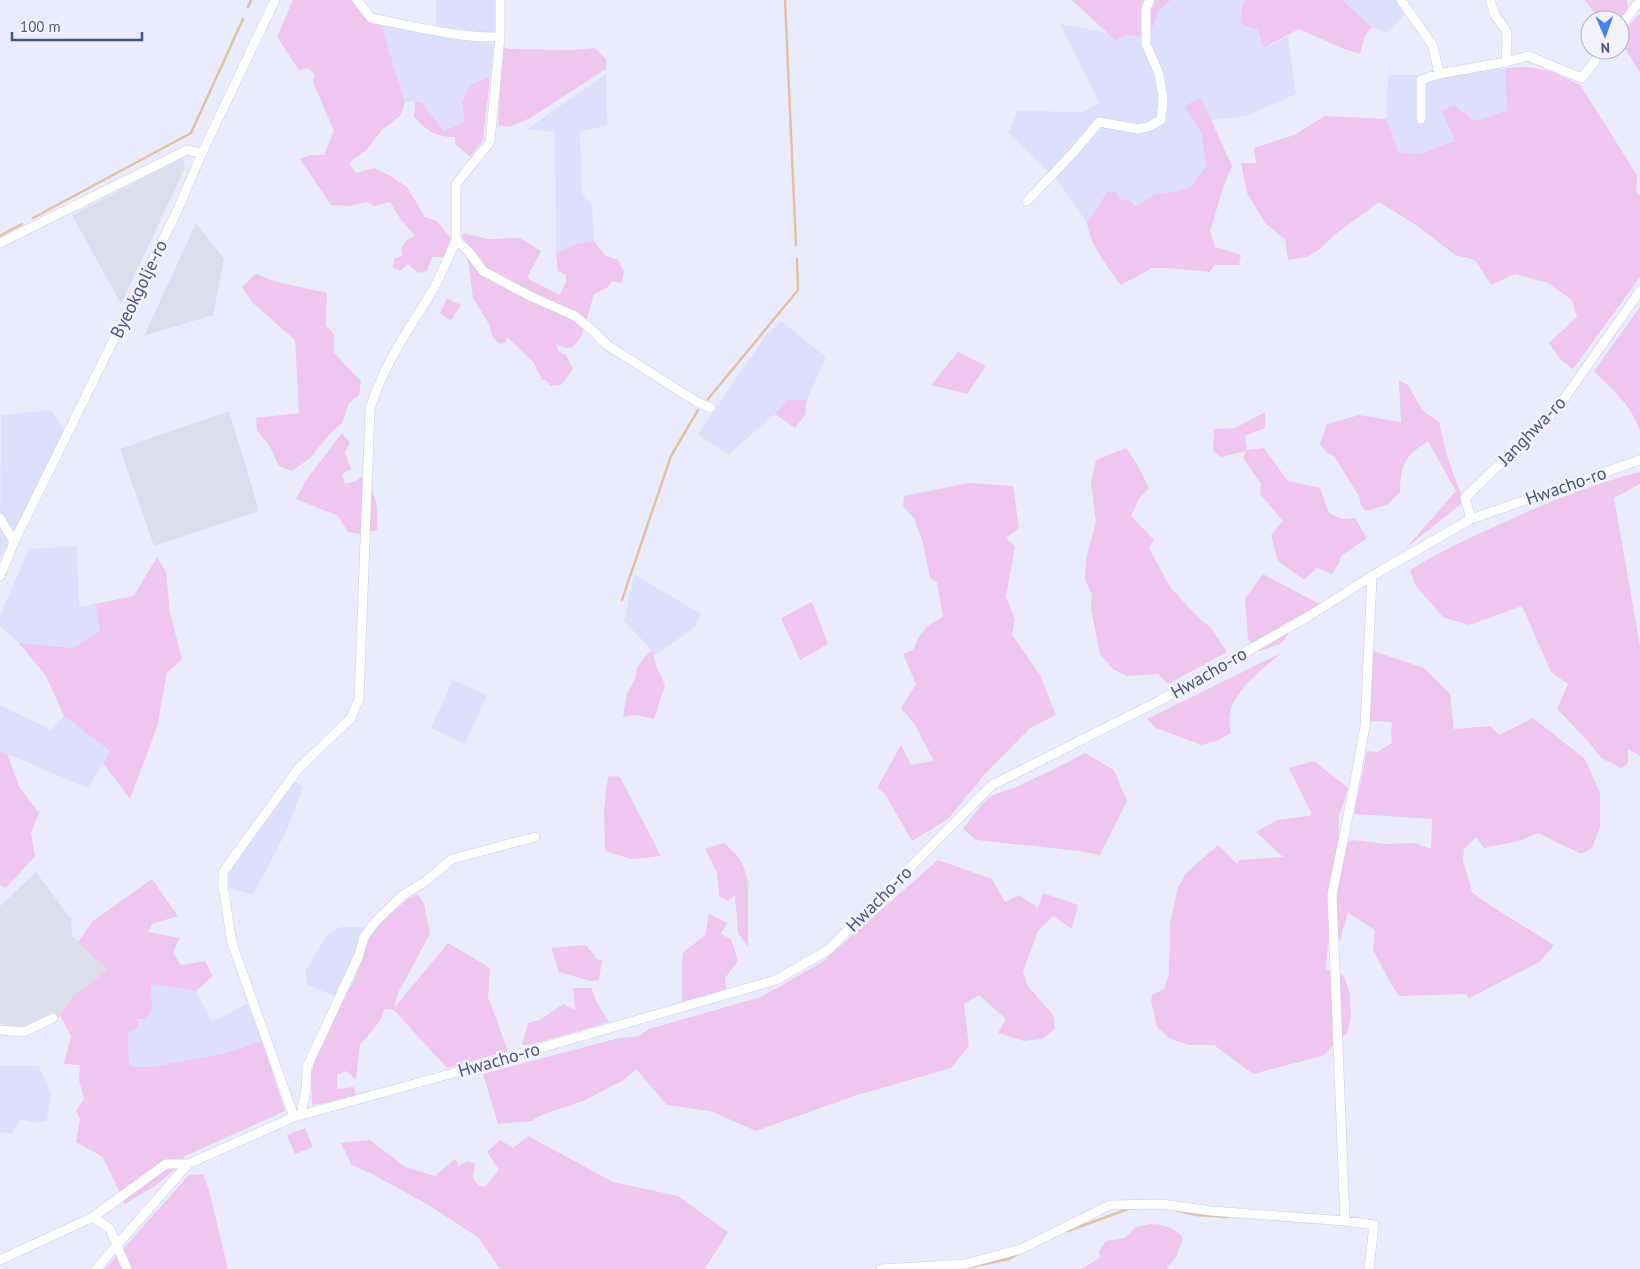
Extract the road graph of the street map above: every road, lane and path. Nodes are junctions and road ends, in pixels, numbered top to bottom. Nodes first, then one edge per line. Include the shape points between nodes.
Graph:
1 (275, 0) edge
2 (357, 0) edge
3 (500, 0) edge
4 (1150, 0) edge
5 (1401, 0) edge
6 (1490, 0) edge
7 (1639, 2) edge
8 (1630, 14) edge
9 (500, 37) junction
10 (1596, 60) edge
11 (1506, 62) junction
12 (1439, 74) junction
13 (1421, 119) dead end
14 (202, 154) junction
15 (1027, 201) dead end
16 (456, 240) junction
17 (0, 243) edge
18 (1640, 291) edge
19 (711, 408) dead end
20 (1640, 460) edge
21 (0, 518) edge
22 (1471, 519) junction
23 (14, 542) junction
24 (0, 576) edge
25 (1372, 576) junction
26 (535, 837) dead end
27 (53, 1018) dead end
28 (0, 1030) edge
29 (298, 1116) junction
30 (188, 1164) junction
31 (93, 1217) junction
32 (1345, 1221) junction
33 (117, 1245) junction
34 (0, 1260) edge
35 (96, 1269) edge
36 (127, 1269) edge
37 (881, 1269) edge
38 (1369, 1269) edge

1 - 14 street, Byeokgolje-ro
2 - 9 street via 371,18 433,30
3 - 9 street
4 - 15 street via 1146,8 1146,44 1159,74 1163,98 1161,120 1138,130 1099,122
5 - 12 street via 1433,46
6 - 11 street via 1495,15 1507,32
7 - 8 street
9 - 16 street via 490,142 456,184
10 - 11 street via 1582,78 1528,56
11 - 12 street
12 - 13 street via 1422,80
14 - 17 street via 187,150
14 - 23 street, Byeokgolje-ro via 174,218
16 - 19 street via 483,271 575,316 607,345
16 - 29 street via 434,286 393,355 370,409 359,699 351,718 298,769 223,872 222,886 232,943
18 - 22 street, Janghwa-ro via 1559,406 1465,498
20 - 22 street, Hwacho-ro
21 - 23 street
22 - 25 street, Hwacho-ro
23 - 24 street, Byeokgolje-ro
25 - 29 street, Hwacho-ro via 1309,616 1161,700 992,785 828,950 776,980
25 - 32 street via 1365,726 1332,894
26 - 29 street via 452,859 404,894 376,921 364,937 359,955 307,1067 306,1089
27 - 28 street via 24,1032
29 - 30 street, Hwacho-ro
30 - 31 street via 166,1164
30 - 33 street, Hwacho-ro
31 - 33 street via 110,1229
31 - 34 street
32 - 37 street via 1161,1204 1110,1205 1021,1249 966,1264
32 - 38 street via 1374,1225
33 - 35 street, Hwacho-ro
33 - 36 street

